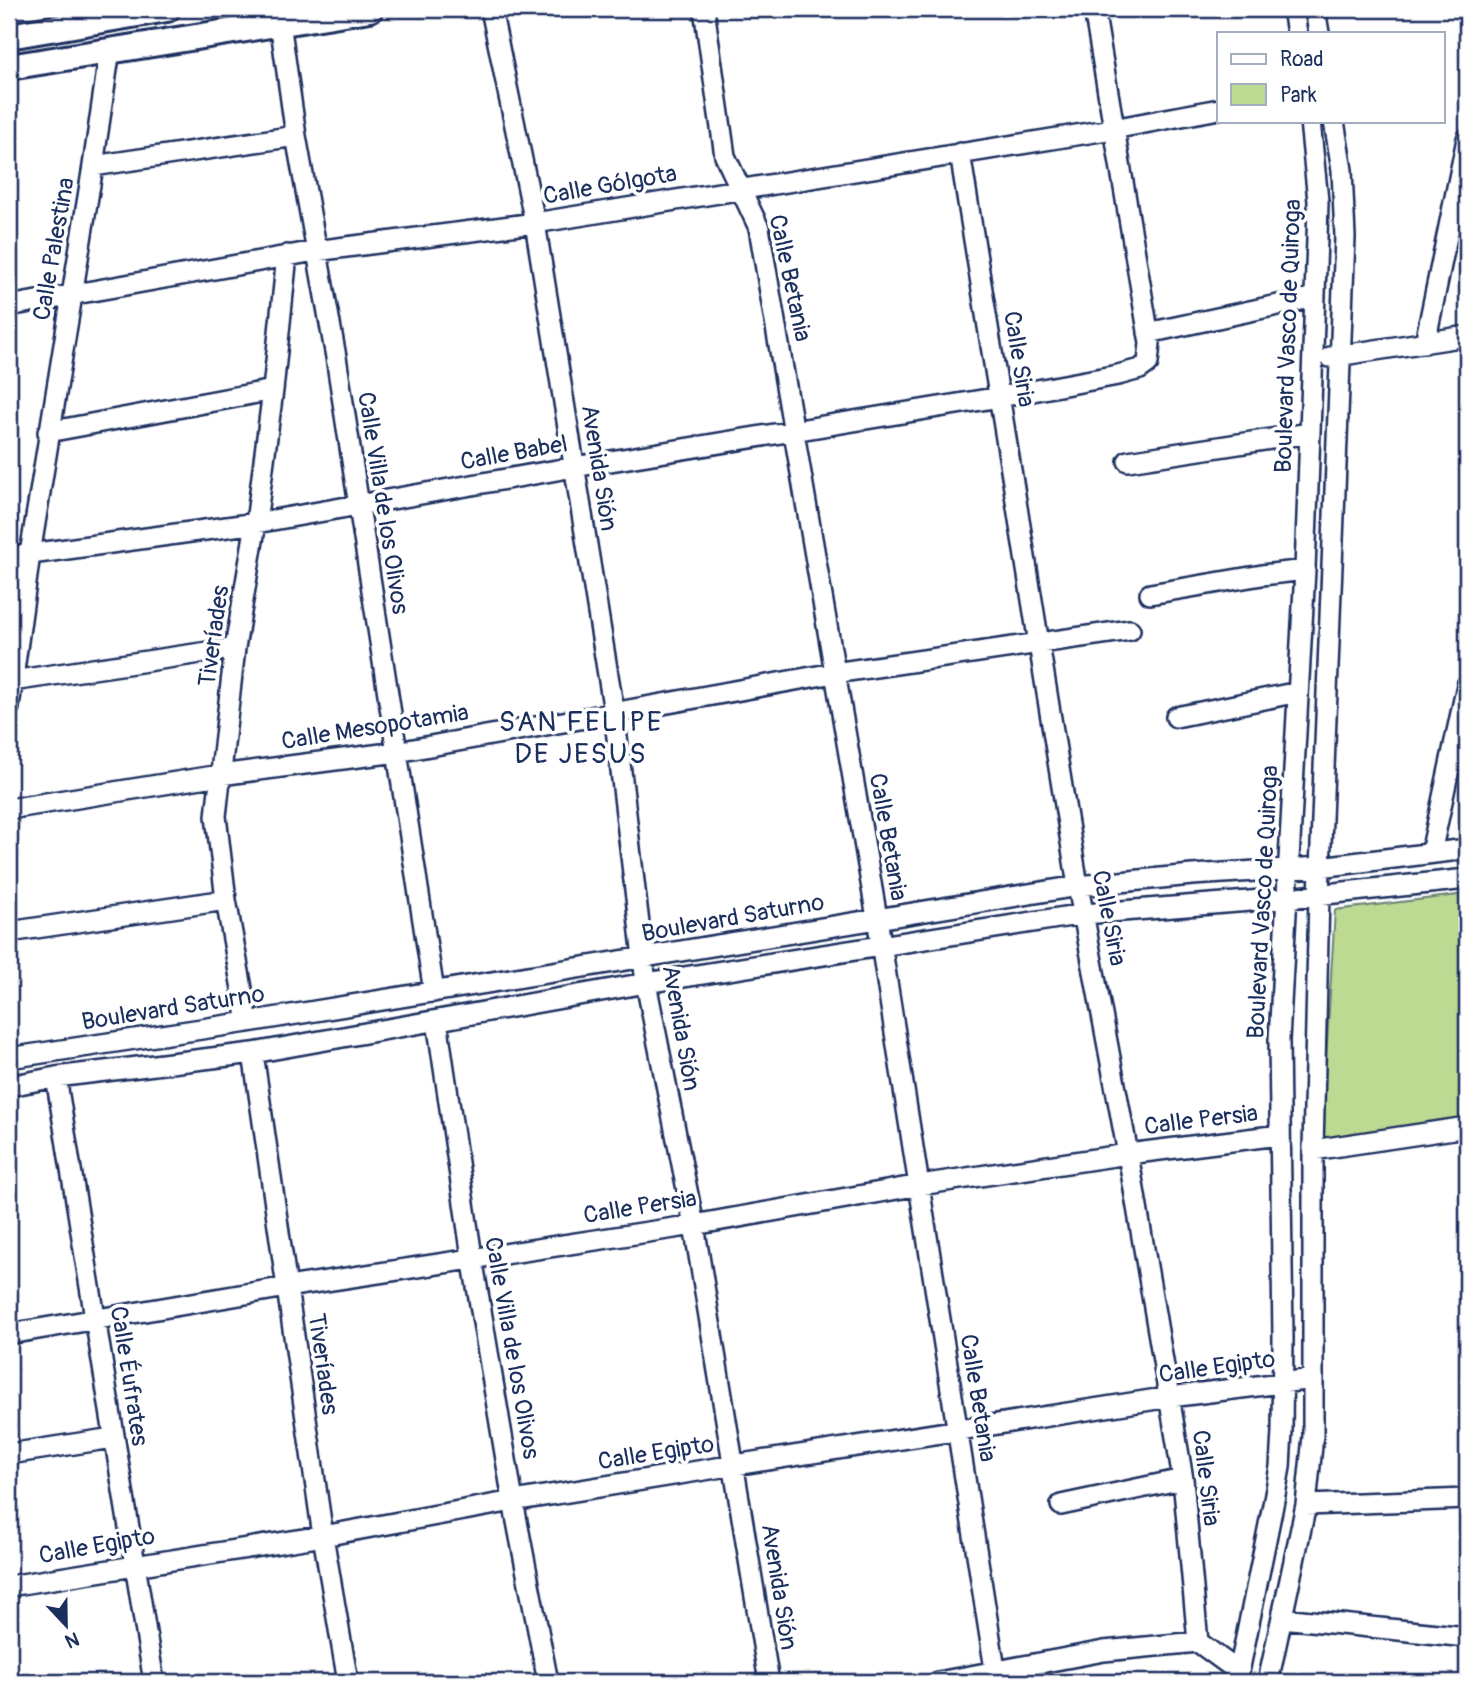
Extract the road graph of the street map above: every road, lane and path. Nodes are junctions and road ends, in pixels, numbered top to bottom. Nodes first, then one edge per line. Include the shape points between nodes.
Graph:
1 (167, 9) edge
2 (370, 9) edge
3 (491, 9) edge
4 (704, 9) edge
5 (1094, 9) edge
6 (1293, 9) edge
7 (1315, 9) edge
8 (123, 12) edge
9 (280, 22) junction
10 (1297, 32) edge
11 (1319, 32) edge
12 (9, 36) edge
13 (110, 49) junction
14 (9, 67) edge
15 (1217, 109) edge
16 (1310, 122) edge
17 (1334, 122) edge
18 (1113, 129) junction
19 (296, 136) junction
20 (1467, 139) edge
21 (960, 153) junction
22 (93, 166) junction
23 (742, 188) junction
24 (535, 223) junction
25 (316, 251) junction
26 (287, 255) junction
27 (71, 293) junction
28 (1315, 297) junction
29 (9, 306) edge
30 (1148, 333) junction
31 (1467, 336) edge
32 (1425, 343) junction
33 (1341, 355) junction
34 (1313, 359) junction
35 (273, 390) junction
36 (1000, 397) junction
37 (48, 432) junction
38 (794, 432) junction
39 (1310, 433) junction
40 (1128, 461) dead end
41 (574, 467) junction
42 (358, 504) junction
43 (256, 523) junction
44 (30, 554) junction
45 (9, 557) edge
46 (1305, 570) junction
47 (1150, 594) dead end
48 (1130, 630) dead end
49 (1039, 643) junction
50 (235, 648) junction
51 (834, 673) junction
52 (12, 681) junction
53 (1467, 685) edge
54 (1298, 692) junction
55 (9, 707) edge
56 (614, 712) junction
57 (1176, 717) dead end
58 (397, 752) junction
59 (220, 775) junction
60 (9, 809) edge
61 (1467, 849) edge
62 (1430, 853) junction
63 (1290, 867) junction
64 (1320, 867) junction
65 (1467, 879) edge
66 (1078, 886) junction
67 (1319, 895) junction
68 (1287, 898) junction
69 (226, 900) junction
70 (1084, 914) junction
71 (877, 918) junction
72 (9, 932) edge
73 (880, 945) junction
74 (643, 958) junction
75 (646, 983) junction
76 (434, 992) junction
77 (437, 1021) junction
78 (248, 1022) junction
79 (253, 1053) junction
80 (9, 1058) edge
81 (57, 1077) junction
82 (9, 1086) edge
83 (1467, 1127) edge
84 (1280, 1135) junction
85 (1313, 1150) junction
86 (1128, 1154) junction
87 (920, 1185) junction
88 (694, 1224) junction
89 (472, 1257) junction
90 (287, 1287) junction
91 (96, 1320) junction
92 (9, 1334) edge
93 (1313, 1379) junction
94 (1283, 1382) junction
95 (1170, 1397) junction
96 (958, 1430) junction
97 (113, 1438) junction
98 (9, 1454) edge
99 (735, 1465) junction
100 (1183, 1479) junction
101 (1467, 1499) edge
102 (513, 1501) junction
103 (1061, 1505) dead end
104 (1306, 1506) junction
105 (323, 1536) junction
106 (135, 1564) junction
107 (9, 1586) edge
108 (1282, 1618) junction
109 (1467, 1637) edge
110 (1198, 1642) junction
111 (996, 1677) edge
112 (1238, 1677) edge
113 (151, 1682) edge
114 (348, 1682) edge
115 (548, 1682) edge
116 (769, 1682) edge
117 (938, 1682) edge
118 (1268, 1682) edge

1 - 8 main road
2 - 9 main road
3 - 24 street, Avenida Sión
4 - 23 street, Calle Betania via 725,156
5 - 18 street
6 - 10 street
7 - 11 street
8 - 12 main road
9 - 13 main road
9 - 19 street, Calle Villa de los Olivos
13 - 14 main road
13 - 22 street, Calle Palestina
15 - 18 street, Calle Gólgota
16 - 28 street, Boulevard Vasco de Quiroga via 1318,201
17 - 33 street, Boulevard Vasco de Quiroga via 1345,237
18 - 21 street, Calle Gólgota
18 - 30 street
19 - 22 street
19 - 25 street, Calle Villa de los Olivos
20 - 32 street
21 - 23 street, Calle Gólgota
21 - 36 street, Calle Siria
22 - 27 street, Calle Palestina
23 - 24 street, Calle Gólgota
23 - 38 street, Calle Betania via 759,228
24 - 25 street, Calle Gólgota
24 - 41 street, Avenida Sión
25 - 26 street, Calle Gólgota
25 - 42 street, Calle Villa de los Olivos
26 - 27 street, Calle Gólgota
26 - 35 street, Tiveríades
27 - 29 street, Calle Gólgota
27 - 37 street, Calle Palestina
28 - 30 street
28 - 34 street, Boulevard Vasco de Quiroga
30 - 36 street, Calle Babel via 1148,363 1140,369
31 - 32 street
32 - 33 street
33 - 34 street
33 - 64 street, Boulevard Vasco de Quiroga
34 - 39 street, Boulevard Vasco de Quiroga
35 - 37 street
35 - 43 street, Tiveríades
36 - 38 street, Calle Babel
36 - 49 street, Calle Siria
37 - 44 street, Calle Palestina
38 - 41 street, Calle Babel
38 - 51 street, Calle Betania
39 - 40 street
39 - 46 street, Boulevard Vasco de Quiroga
41 - 42 street, Calle Babel
41 - 56 street, Avenida Sión
42 - 43 street, Calle Babel
42 - 58 street, Calle Villa de los Olivos
43 - 44 street, Calle Babel
43 - 50 street, Tiveríades
44 - 45 street, Calle Babel
44 - 52 street, Calle Palestina
46 - 47 street
46 - 54 street, Boulevard Vasco de Quiroga
48 - 49 street, Calle Mesopotamia
49 - 51 street, Calle Mesopotamia
49 - 66 street, Calle Siria
50 - 52 street
50 - 59 street, Tiveríades
51 - 56 street, Calle Mesopotamia
51 - 71 street, Calle Betania
52 - 55 street, Calle Palestina
53 - 62 street
54 - 57 street
54 - 63 street, Boulevard Vasco de Quiroga
56 - 58 street, Calle Mesopotamia
56 - 74 street, Avenida Sión
58 - 59 street, Calle Mesopotamia
58 - 76 street, Calle Villa de los Olivos
59 - 60 street, Calle Mesopotamia
59 - 69 street, Tiveríades via 216,816
61 - 62 street, Boulevard Saturno
62 - 64 street, Boulevard Saturno
63 - 64 street, Boulevard Saturno
63 - 66 street, Boulevard Saturno
63 - 68 street, Boulevard Vasco de Quiroga
64 - 67 street, Boulevard Vasco de Quiroga
65 - 67 street, Boulevard Saturno
66 - 70 street, Calle Siria
66 - 71 street, Boulevard Saturno
67 - 68 street, Boulevard Saturno
67 - 85 street, Boulevard Vasco de Quiroga
68 - 70 street, Boulevard Saturno
68 - 84 street, Boulevard Vasco de Quiroga via 1279,1040
69 - 72 street
69 - 78 street, Tiveríades
70 - 73 street, Boulevard Saturno
70 - 86 street, Calle Siria
71 - 73 street, Calle Betania
71 - 74 street, Boulevard Saturno
73 - 75 street, Boulevard Saturno
73 - 87 street, Calle Betania
74 - 75 street, Avenida Sión
74 - 76 street, Boulevard Saturno
75 - 77 street, Boulevard Saturno
75 - 88 street, Avenida Sión
76 - 78 street, Boulevard Saturno
77 - 79 street, Boulevard Saturno
77 - 89 street, Calle Villa de los Olivos
78 - 80 street, Boulevard Saturno
79 - 81 street, Boulevard Saturno
79 - 90 street, Tiveríades
81 - 82 street, Boulevard Saturno
81 - 91 street, Calle Éufrates
83 - 85 street
84 - 86 street, Calle Persia
84 - 94 street, Boulevard Vasco de Quiroga
85 - 93 street, Boulevard Vasco de Quiroga
86 - 87 street, Calle Persia
86 - 95 street, Calle Siria
87 - 88 street, Calle Persia
87 - 96 street, Calle Betania
88 - 89 street, Calle Persia
88 - 99 street, Avenida Sión
89 - 90 street, Calle Persia
89 - 102 street, Calle Villa de los Olivos
90 - 91 street, Calle Persia
90 - 105 street, Tiveríades
91 - 92 street, Calle Persia
91 - 97 street, Calle Éufrates
93 - 94 street, Calle Egipto
93 - 104 street, Boulevard Vasco de Quiroga
94 - 95 street, Calle Egipto
94 - 112 street, Boulevard Vasco de Quiroga via 1280,1467
95 - 96 street, Calle Egipto
95 - 100 street, Calle Siria
96 - 99 street, Calle Egipto
96 - 111 street, Calle Betania
97 - 98 street
97 - 106 street, Calle Éufrates
99 - 102 street, Calle Egipto
99 - 116 street, Avenida Sión
100 - 103 street
100 - 110 street, Calle Siria
101 - 104 street
102 - 105 street, Calle Egipto
102 - 115 street, Calle Villa de los Olivos
104 - 108 street, Boulevard Vasco de Quiroga
105 - 106 street, Calle Egipto
105 - 114 street, Tiveríades
106 - 107 street, Calle Egipto
106 - 113 street, Calle Éufrates
108 - 109 street
108 - 118 street, Boulevard Vasco de Quiroga
110 - 111 street via 1104,1651
110 - 112 street
111 - 117 street

